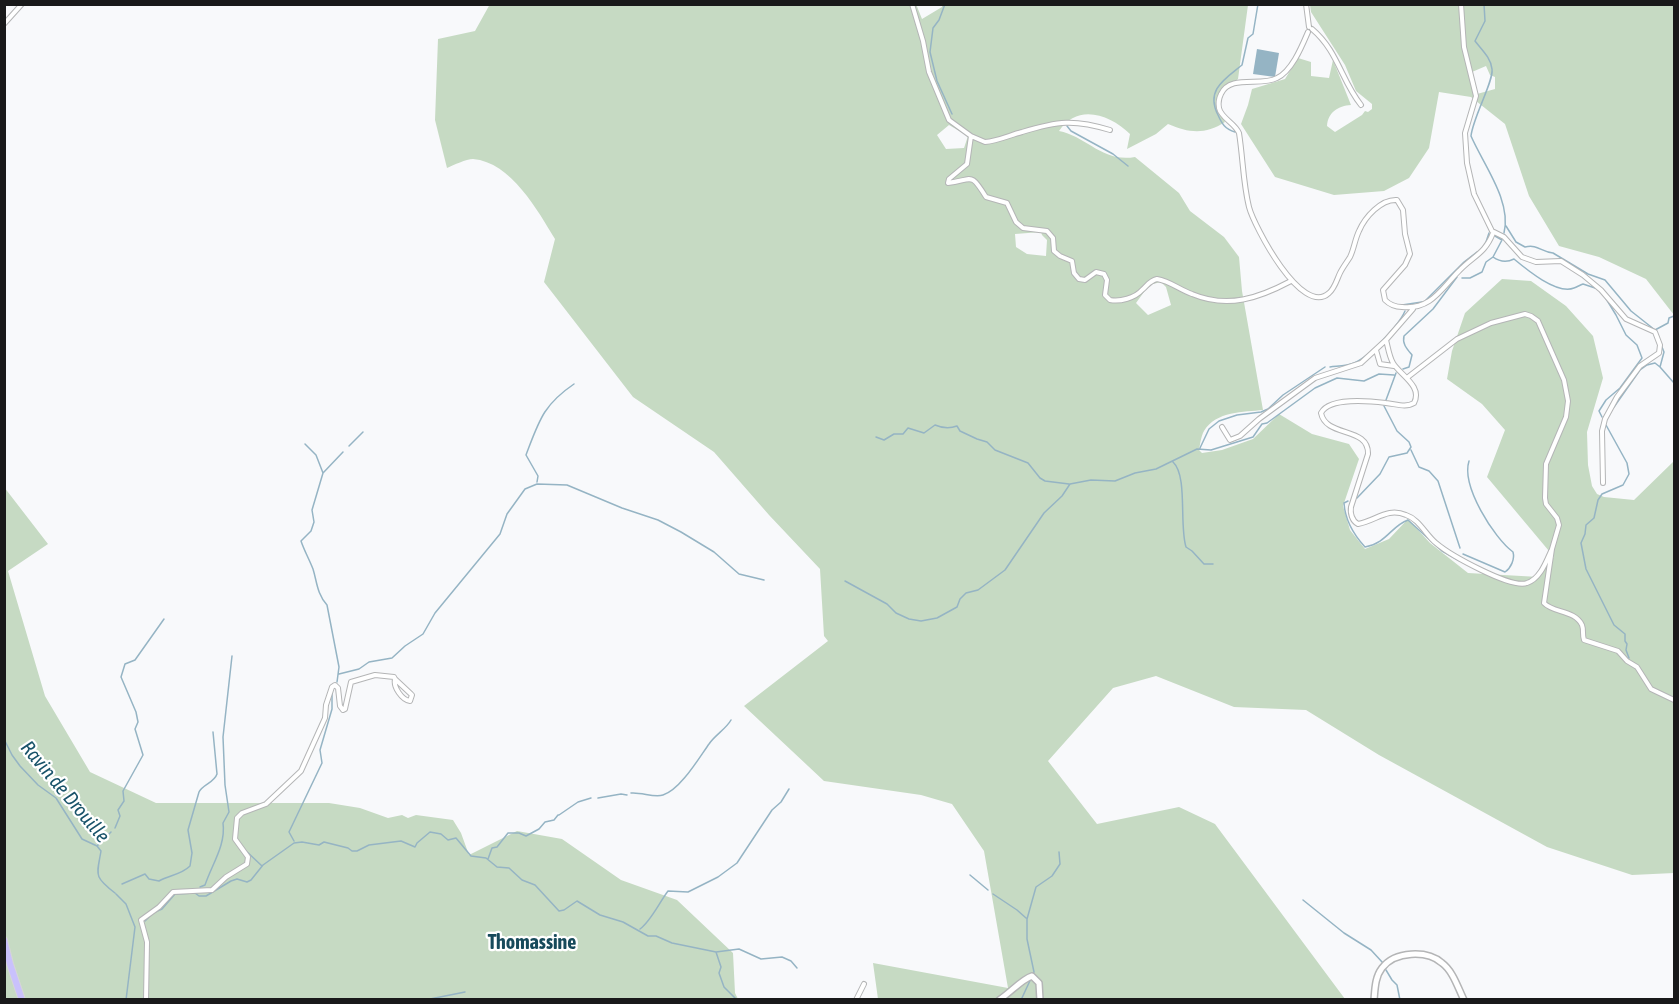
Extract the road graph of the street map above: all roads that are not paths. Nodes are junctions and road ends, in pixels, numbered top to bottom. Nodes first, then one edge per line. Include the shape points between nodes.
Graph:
1 (22, 4) edge
2 (912, 4) edge
3 (1306, 4) edge
4 (1461, 4) edge
5 (4, 24) edge
6 (1310, 29) junction
7 (1361, 105) dead end
8 (1110, 130) dead end
9 (971, 136) junction
10 (1493, 232) junction
11 (1291, 281) junction
12 (1414, 308) junction
13 (1386, 340) junction
14 (1376, 350) junction
15 (1395, 366) junction
16 (1408, 377) junction
17 (1221, 427) dead end
18 (1603, 483) dead end
19 (1552, 549) junction
20 (395, 678) junction
21 (1674, 700) edge
22 (4, 940) edge
23 (864, 984) dead end
24 (22, 999) edge
25 (146, 999) edge
26 (855, 999) edge
27 (999, 999) edge
28 (1040, 999) edge
29 (1374, 999) edge
30 (1464, 999) edge

1 - 5 street
2 - 9 street via 929,72 949,120
3 - 6 street
4 - 10 street via 1464,47 1476,96 1465,129 1467,163 1474,194
6 - 7 street via 1335,56
6 - 11 street via 1280,77 1229,85 1219,103 1220,111 1239,133 1252,217
8 - 9 street via 1074,122 1037,127 988,142
9 - 11 street via 967,164 947,182 974,180 986,197 1006,202 1016,223 1023,228 1047,231 1053,238 1054,251 1072,261 1079,279 1096,272 1104,274 1105,295 1110,300 1134,296 1156,279 1195,296 1223,301 1264,295
10 - 12 street via 1485,250 1464,265 1430,301
10 - 18 street via 1530,260 1568,264 1601,290 1626,319 1649,328 1658,337 1658,354 1640,366 1605,419
11 - 12 street via 1312,296 1327,295 1363,224 1380,206 1394,200 1403,210 1410,254 1382,294 1392,305
12 - 13 street
13 - 14 street
13 - 15 street
14 - 15 street via 1380,364
14 - 17 street via 1359,364 1315,378 1238,437 1230,440
15 - 16 street
16 - 19 street via 1452,342 1484,326 1522,314 1538,321 1564,381 1568,401 1566,417 1546,464 1545,498 1559,525
16 - 19 street via 1417,395 1411,405 1339,402 1322,411 1329,426 1357,436 1367,446 1351,507 1355,522 1364,523 1385,513 1405,514 1441,547 1503,579 1522,584 1538,576
19 - 21 street via 1545,605 1575,617 1582,626 1584,640 1620,652 1637,667 1653,691
20 - 20 street via 411,694 410,701 396,688
20 - 25 street via 376,675 353,681 344,710 338,688 333,686 325,718 301,771 266,804 237,818 235,839 248,857 247,864 212,890 172,893 141,920 147,942
22 - 24 main road
23 - 26 street
27 - 28 street via 1032,976 1037,980
29 - 30 street via 1383,967 1411,954 1441,962

